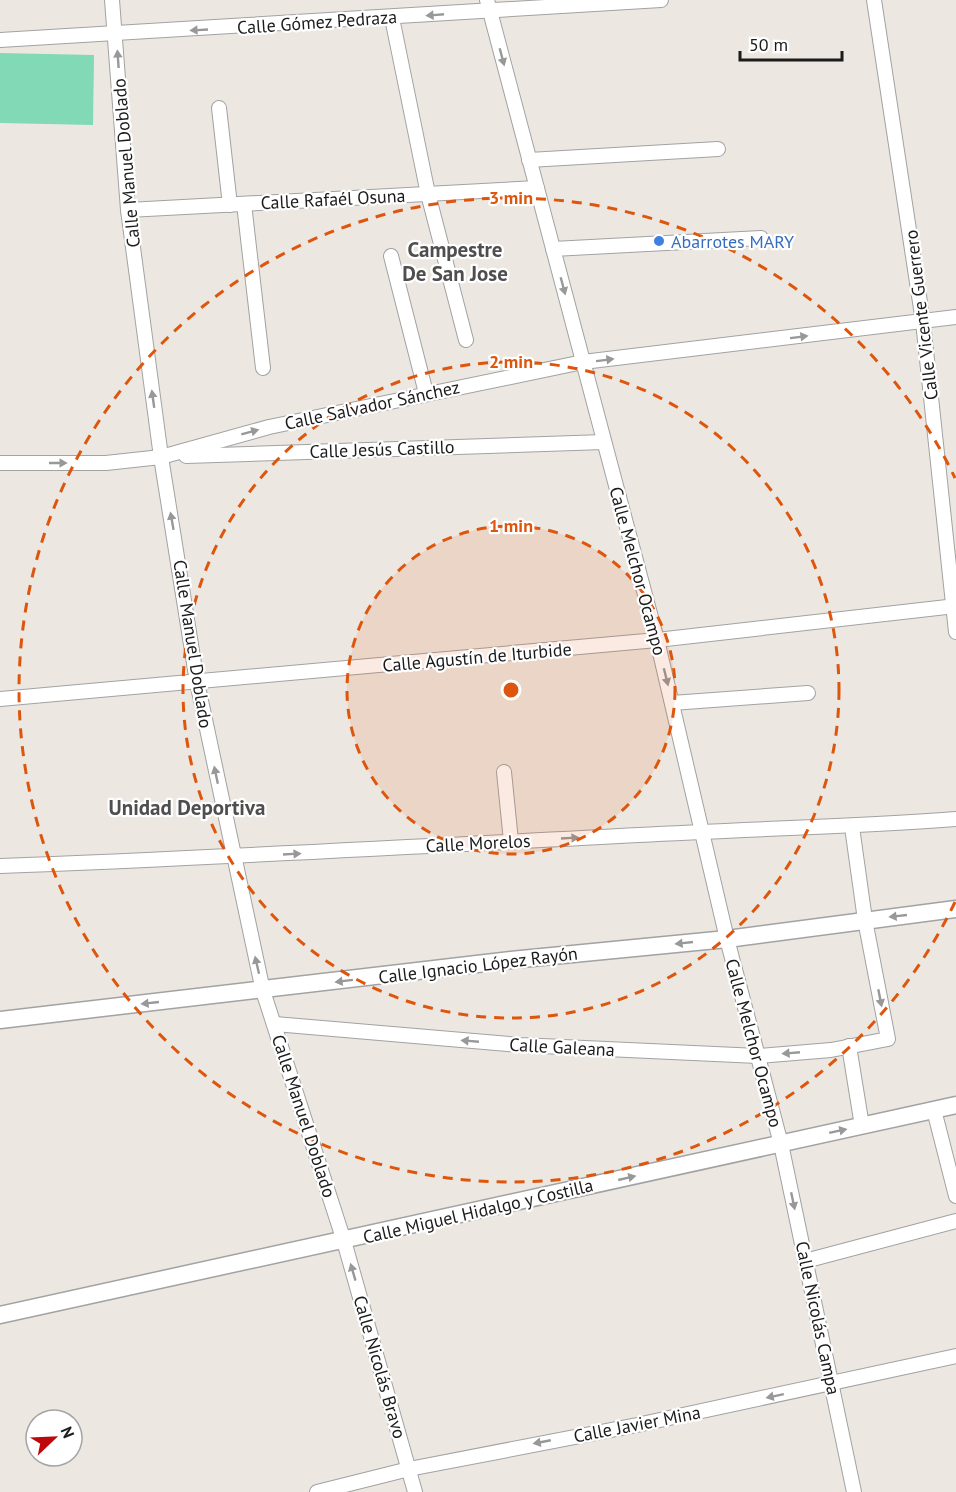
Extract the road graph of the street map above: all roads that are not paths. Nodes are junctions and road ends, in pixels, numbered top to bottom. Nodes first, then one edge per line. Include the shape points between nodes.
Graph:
1 (112, 0) edge
2 (661, 0) edge
3 (874, 0) edge
4 (488, 5) edge
5 (392, 18) junction
6 (116, 32) junction
7 (0, 40) edge
8 (219, 108) dead end
9 (718, 149) dead end
10 (529, 160) junction
11 (537, 188) junction
12 (428, 194) junction
13 (237, 205) junction
14 (128, 210) junction
15 (761, 238) dead end
16 (553, 249) junction
17 (391, 256) dead end
18 (956, 317) edge
19 (923, 322) junction
20 (466, 340) dead end
21 (583, 362) junction
22 (263, 368) dead end
23 (426, 393) junction
24 (604, 442) junction
25 (161, 457) junction
26 (0, 463) edge
27 (954, 606) edge
28 (956, 632) edge
29 (657, 640) junction
30 (197, 682) junction
31 (808, 693) dead end
32 (0, 699) edge
33 (672, 703) junction
34 (504, 772) dead end
35 (956, 819) edge
36 (852, 826) junction
37 (702, 831) junction
38 (511, 841) junction
39 (233, 857) junction
40 (0, 866) edge
41 (956, 909) edge
42 (866, 920) junction
43 (727, 939) junction
44 (263, 991) junction
45 (0, 1020) edge
46 (275, 1024) junction
47 (849, 1046) junction
48 (758, 1056) junction
49 (956, 1105) edge
50 (934, 1110) junction
51 (862, 1126) junction
52 (781, 1144) junction
53 (956, 1196) edge
54 (956, 1221) edge
55 (344, 1241) junction
56 (805, 1261) junction
57 (0, 1315) edge
58 (956, 1356) edge
59 (832, 1384) junction
60 (409, 1469) junction
61 (317, 1492) edge
62 (415, 1492) edge
63 (854, 1492) edge

1 - 6 street
2 - 4 street, Calle Gómez Pedraza
3 - 19 street, Calle Vicente Guerrero
4 -> 5 street, Calle Gómez Pedraza
4 -> 10 street, Calle Melchor Ocampo
5 -> 6 street, Calle Gómez Pedraza
5 - 12 street
6 - 7 street, Calle Gómez Pedraza
14 -> 6 street, Calle Manuel Doblado
8 - 13 street
9 - 10 street
10 - 11 street, Calle Melchor Ocampo
11 - 12 street, Calle Rafaél Osuna
11 - 16 street, Calle Melchor Ocampo
12 - 13 street, Calle Rafaél Osuna
12 - 20 street
13 - 14 street, Calle Rafaél Osuna
13 - 22 street
25 -> 14 street, Calle Manuel Doblado
15 - 16 street
16 -> 21 street, Calle Melchor Ocampo
17 - 23 street
18 - 19 street, Calle Salvador Sánchez
21 -> 19 street, Calle Salvador Sánchez
19 - 27 street, Calle Vicente Guerrero
21 - 23 street, Calle Salvador Sánchez
21 - 24 street, Calle Melchor Ocampo
25 -> 23 street, Calle Salvador Sánchez via 269,427
24 - 25 street, Calle Jesús Castillo
24 - 29 street, Calle Melchor Ocampo
26 -> 25 street, Calle Salvador Sánchez via 106,463
30 -> 25 street, Calle Manuel Doblado
27 - 28 street, Calle Vicente Guerrero
27 - 29 street, Calle Agustín de Iturbide
29 - 30 street, Calle Agustín de Iturbide
29 -> 33 street, Calle Melchor Ocampo
30 - 32 street, Calle Agustín de Iturbide
39 -> 30 street, Calle Manuel Doblado
31 - 33 street
33 - 37 street, Calle Melchor Ocampo
34 - 38 street
35 - 36 street, Calle Morelos
36 - 37 street, Calle Morelos
36 - 42 street
38 -> 37 street, Calle Morelos
37 - 43 street, Calle Melchor Ocampo
39 -> 38 street, Calle Morelos
39 - 40 street, Calle Morelos
44 -> 39 street, Calle Manuel Doblado
41 -> 42 street, Calle Ignacio López Rayón
42 - 43 street, Calle Ignacio López Rayón
42 -> 47 street, Calle Galeana via 888,1039
43 -> 44 street, Calle Ignacio López Rayón via 511,960
43 - 48 street, Calle Melchor Ocampo
44 -> 45 street, Calle Ignacio López Rayón
44 - 46 street, Calle Manuel Doblado
48 -> 46 street, Calle Galeana via 520,1045
46 - 55 street, Calle Manuel Doblado
47 -> 48 street, Calle Galeana
47 - 51 street
48 - 52 street, Calle Melchor Ocampo
49 - 50 street, Calle Miguel Hidalgo y Costilla
50 - 51 street, Calle Miguel Hidalgo y Costilla
50 - 53 street
52 -> 51 street, Calle Miguel Hidalgo y Costilla
55 -> 52 street, Calle Miguel Hidalgo y Costilla
52 -> 56 street, Calle Nicolás Campa
54 - 56 street
55 - 57 street, Calle Miguel Hidalgo y Costilla
60 -> 55 street, Calle Nicolás Bravo
56 - 59 street, Calle Nicolás Campa
58 - 59 street, Calle Javier Mina
59 -> 60 street, Calle Javier Mina
59 - 63 street, Calle Nicolás Campa
60 - 61 street, Calle Javier Mina
60 - 62 street, Calle Nicolás Bravo

